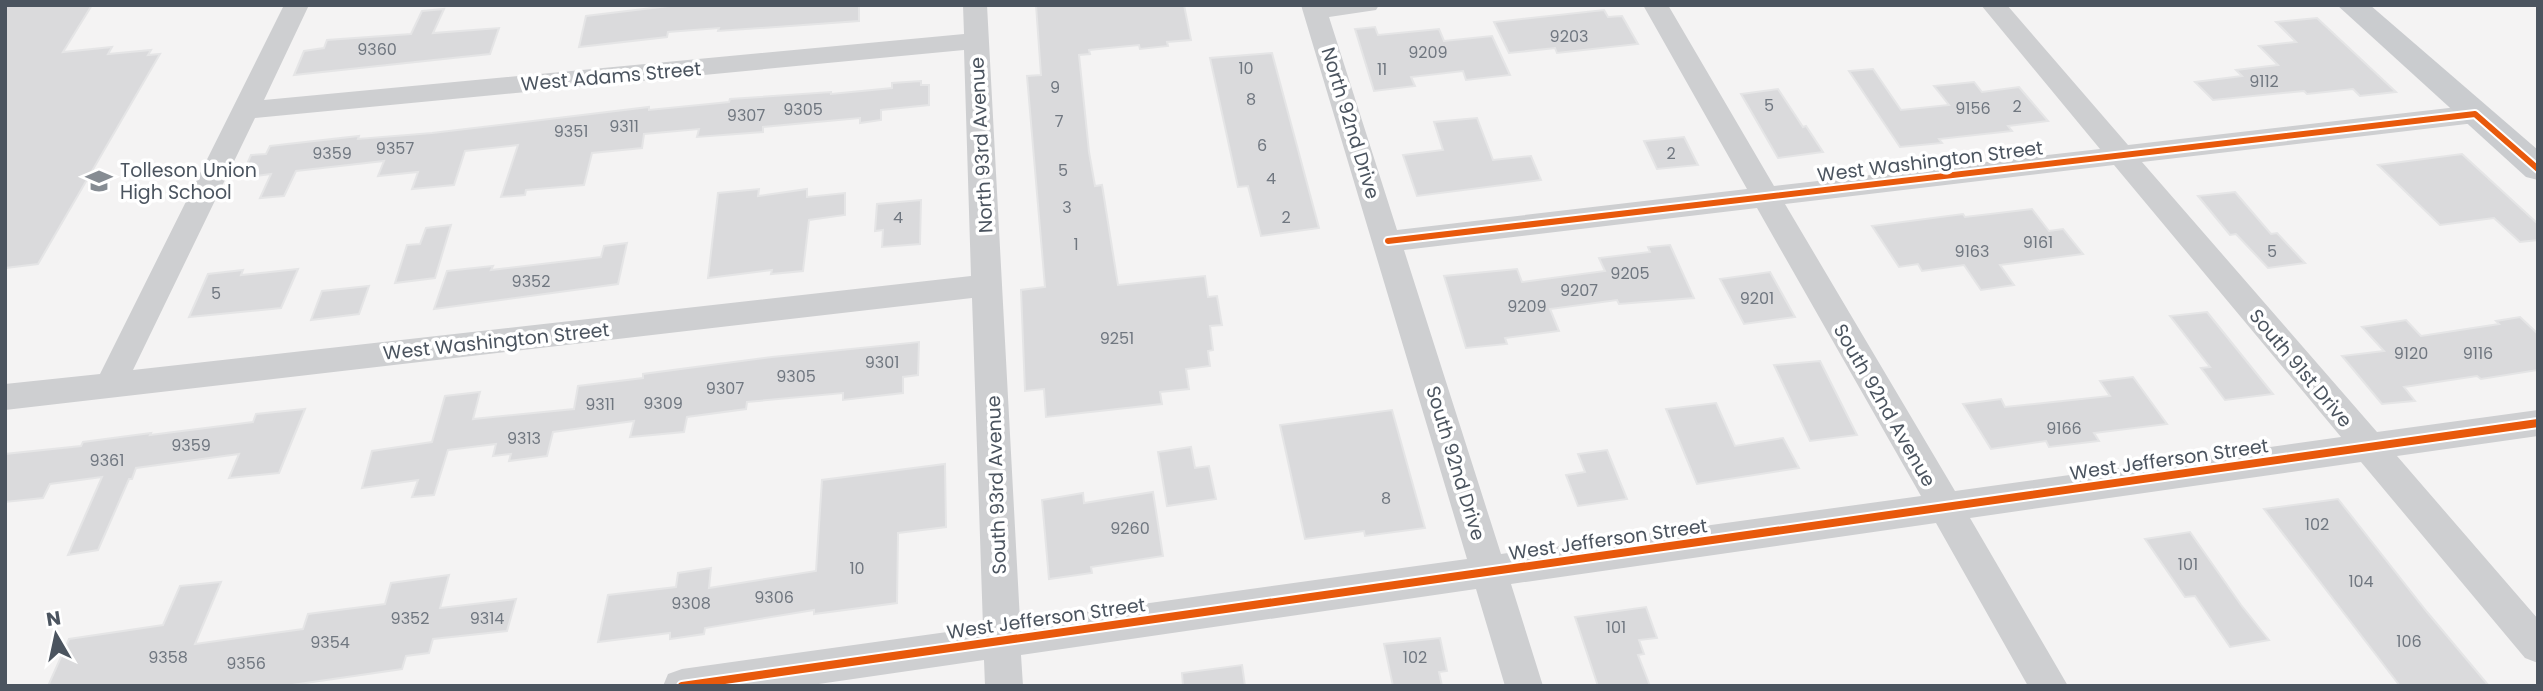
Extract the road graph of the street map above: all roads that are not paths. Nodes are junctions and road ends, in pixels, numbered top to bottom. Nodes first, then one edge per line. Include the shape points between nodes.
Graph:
1 (297, 5) edge
2 (975, 5) edge
3 (1367, 5) edge
4 (1655, 5) edge
5 (1993, 5) edge
6 (2352, 5) edge
7 (1314, 8) edge
8 (976, 41) junction
9 (245, 110) junction
10 (2475, 114) junction
11 (2119, 154) junction
12 (2538, 169) edge
13 (1764, 197) junction
14 (1388, 241) junction
15 (987, 285) junction
16 (110, 385) junction
17 (5, 397) edge
18 (2538, 423) edge
19 (2368, 446) junction
20 (1945, 506) junction
21 (1488, 572) junction
22 (1003, 640) junction
23 (2538, 646) edge
24 (682, 686) edge
25 (1004, 686) edge
26 (1524, 686) edge
27 (2049, 686) edge

1 - 9 street
2 - 8 street, North 93rd Avenue
3 - 7 street
4 - 13 street, South 92nd Avenue
5 - 11 street, South 91st Drive
6 - 10 main road
7 - 14 street, North 92nd Drive
8 - 9 street, West Adams Street
8 - 15 street, North 93rd Avenue
9 - 16 street
10 - 11 street, West Washington Street
10 - 12 main road
11 - 13 street, West Washington Street
11 - 19 street, South 91st Drive
13 - 14 street, West Washington Street
13 - 20 street, South 92nd Avenue
14 - 21 street, South 92nd Drive
15 - 16 street, West Washington Street
15 - 22 street, South 93rd Avenue
16 - 17 street, West Washington Street
18 - 19 street, West Jefferson Street
19 - 20 street, West Jefferson Street
19 - 23 street, South 91st Drive
20 - 21 street, West Jefferson Street
20 - 27 street, South 92nd Avenue
21 - 22 street, West Jefferson Street
21 - 26 street, South 92nd Drive
22 - 24 street, West Jefferson Street
22 - 25 street, South 93rd Avenue

